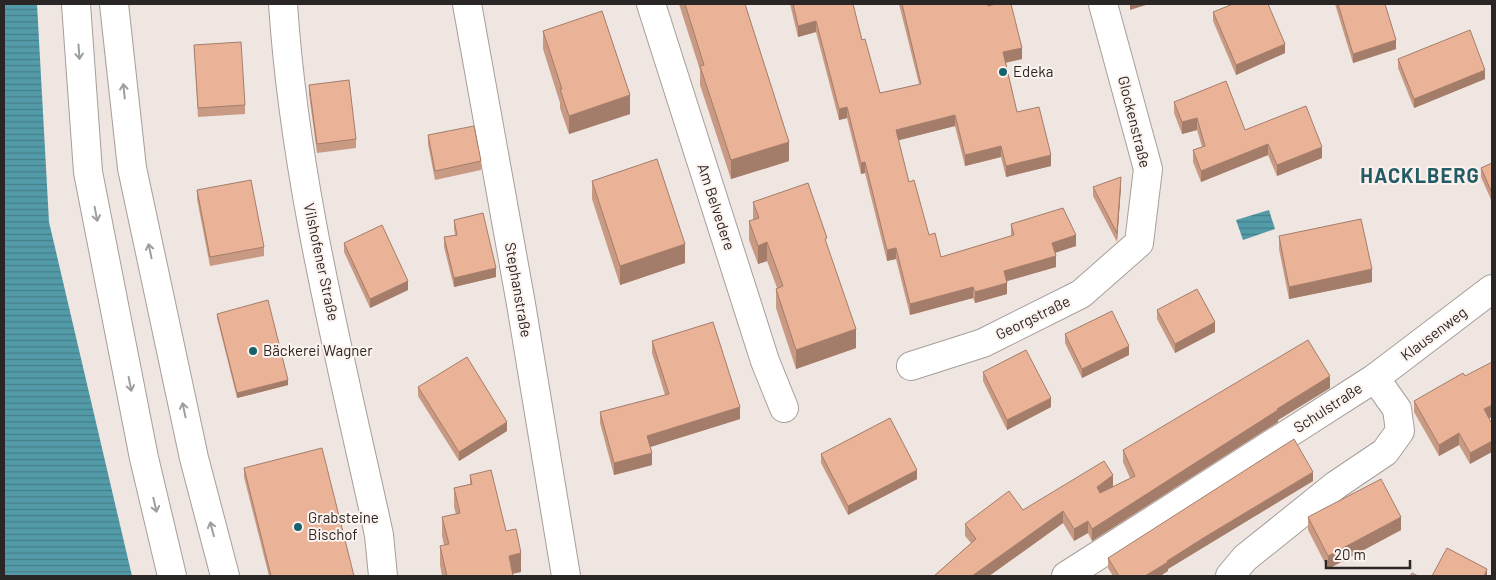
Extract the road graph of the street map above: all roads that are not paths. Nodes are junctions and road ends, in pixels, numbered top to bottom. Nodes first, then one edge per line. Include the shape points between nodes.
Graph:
1 (76, 4) edge
2 (114, 4) edge
3 (283, 4) edge
4 (467, 4) edge
5 (651, 4) edge
6 (1103, 4) edge
7 (1139, 242) joint
8 (1492, 289) edge
9 (911, 366) dead end
10 (1375, 378) junction
11 (784, 408) dead end
12 (172, 576) edge
13 (225, 576) edge
14 (383, 576) edge
15 (566, 576) edge
16 (1066, 576) edge
17 (1230, 576) edge

1 -> 12 street via 88,172 144,458
13 -> 2 street via 194,458 132,168
3 - 14 street, Vilshofener Straße via 287,61 311,222 379,535
4 - 15 street, Stephanstraße
5 - 11 street, Am Belvedere via 765,361
6 - 7 street, Glockenstraße via 1148,169
7 - 9 street, Georgstraße via 1081,294 983,343
8 - 10 street, Klausenweg
10 - 16 street, Schulstraße
10 - 17 street, Schulstraße via 1397,409 1400,431 1385,452 1328,491 1245,558

